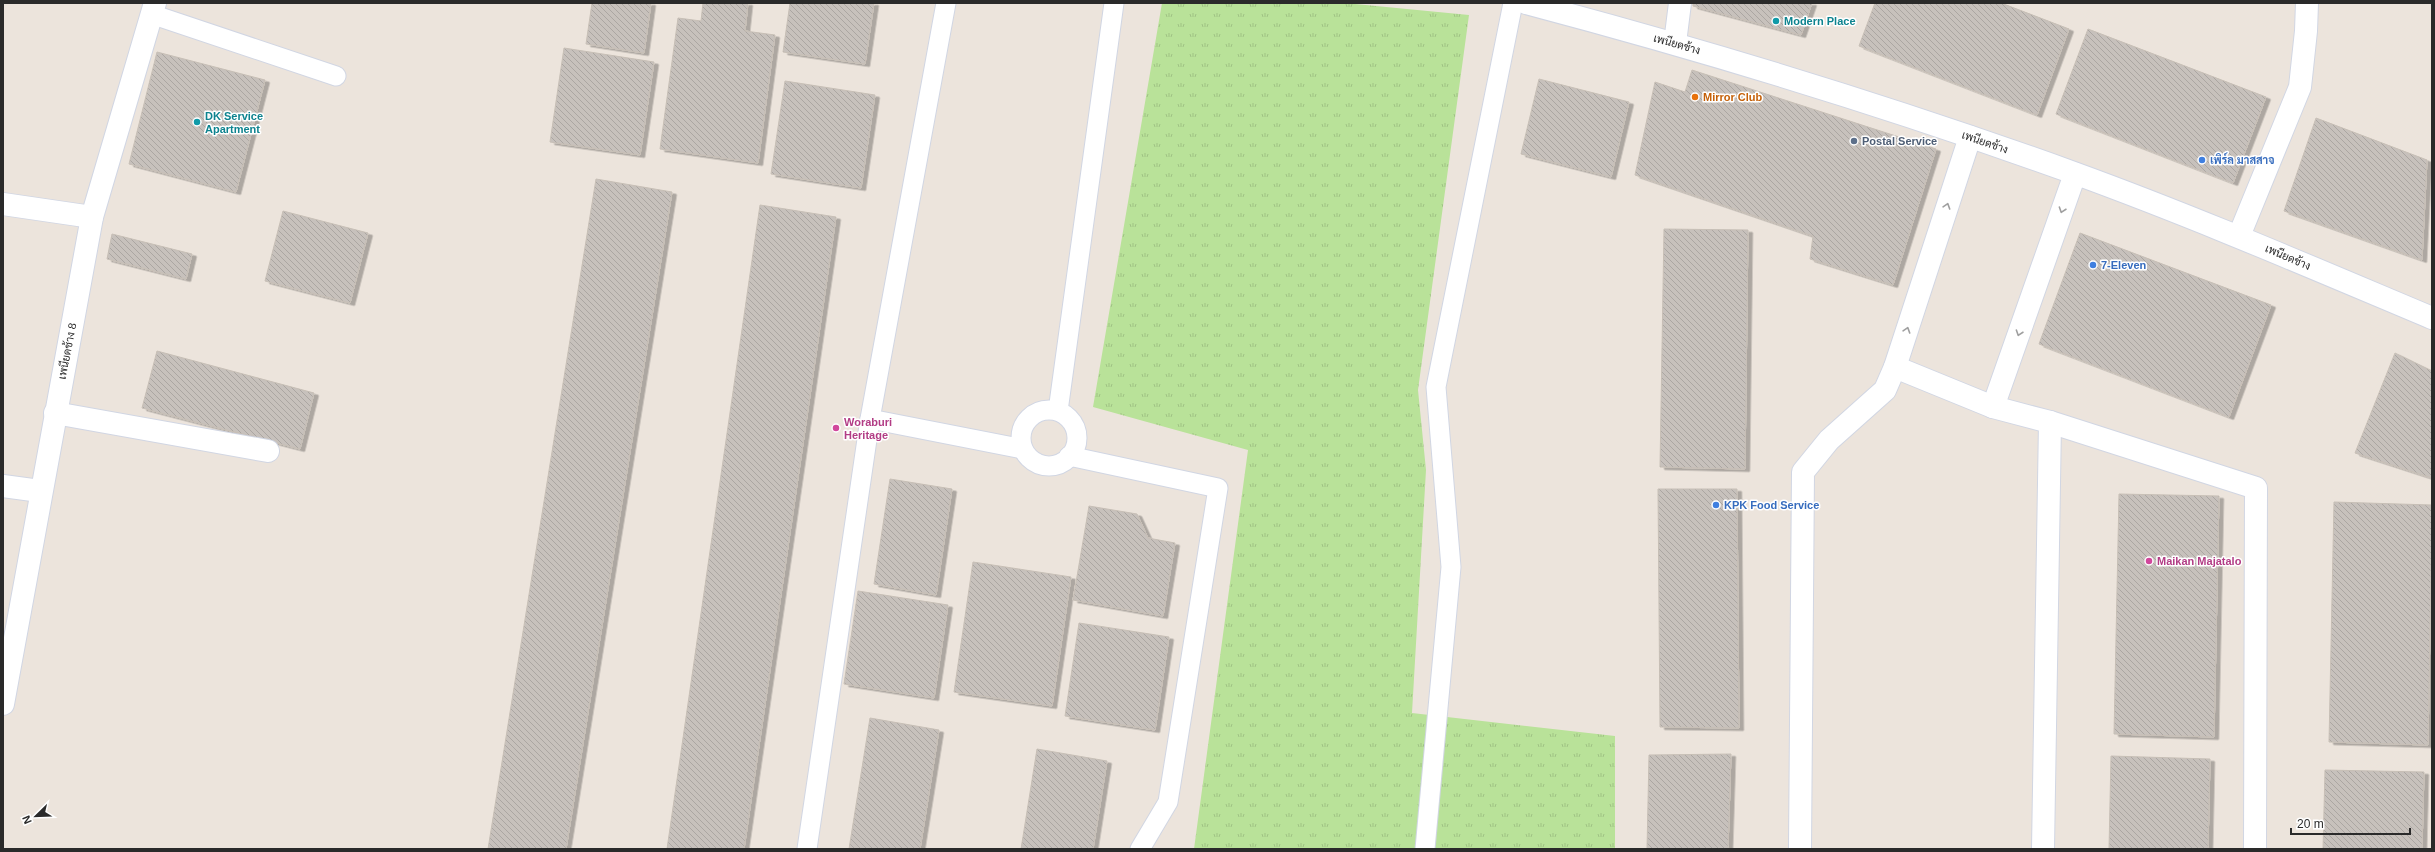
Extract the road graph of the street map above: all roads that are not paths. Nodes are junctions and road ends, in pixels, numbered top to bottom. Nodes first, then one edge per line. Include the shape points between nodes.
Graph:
1 (946, 3) edge
2 (1114, 3) edge
3 (1512, 3) edge
4 (1526, 3) edge
5 (1680, 3) edge
6 (2307, 3) edge
7 (153, 9) edge
8 (1675, 43) junction
9 (336, 76) dead end
10 (1970, 137) junction
11 (2075, 174) junction
12 (3, 204) edge
13 (92, 217) junction
14 (2239, 236) junction
15 (2432, 318) edge
16 (1895, 367) junction
17 (1993, 407) junction
18 (1058, 411) junction
19 (55, 413) junction
20 (870, 419) junction
21 (2050, 422) junction
22 (1024, 449) junction
23 (268, 451) dead end
24 (1069, 456) junction
25 (3, 486) edge
26 (40, 491) junction
27 (3, 704) edge
28 (807, 849) edge
29 (1140, 849) edge
30 (1425, 849) edge
31 (1800, 849) edge
32 (2043, 849) edge
33 (2255, 849) edge

1 - 20 lane
2 - 18 lane
3 - 30 lane via 1436,387 1451,567
4 - 8 street, เพนียดช้าง
5 - 8 street
6 - 14 street via 2300,87
7 - 9 lane
7 - 13 street, เพนียดช้าง 8
8 - 10 street, เพนียดช้าง
10 - 11 street, เพนียดช้าง
16 -> 10 street
11 - 14 street, เพนียดช้าง
11 -> 17 street
12 - 13 street
13 - 19 street, เพนียดช้าง 8
14 - 15 street, เพนียดช้าง
16 - 17 street
16 - 31 street via 1885,390 1829,440 1803,472
17 - 21 street
18 - 22 lane via 1040,411 1025,422 1021,440
18 - 24 lane via 1066,415 1076,430 1074,448
19 - 23 street
19 - 26 street, เพนียดช้าง 8
20 - 22 lane
20 - 28 lane
21 - 32 street
21 - 33 street via 2256,488
22 - 24 lane via 1028,457 1044,466 1062,462
24 - 29 lane via 1218,488 1168,802
25 - 26 street
26 - 27 street, เพนียดช้าง 8

